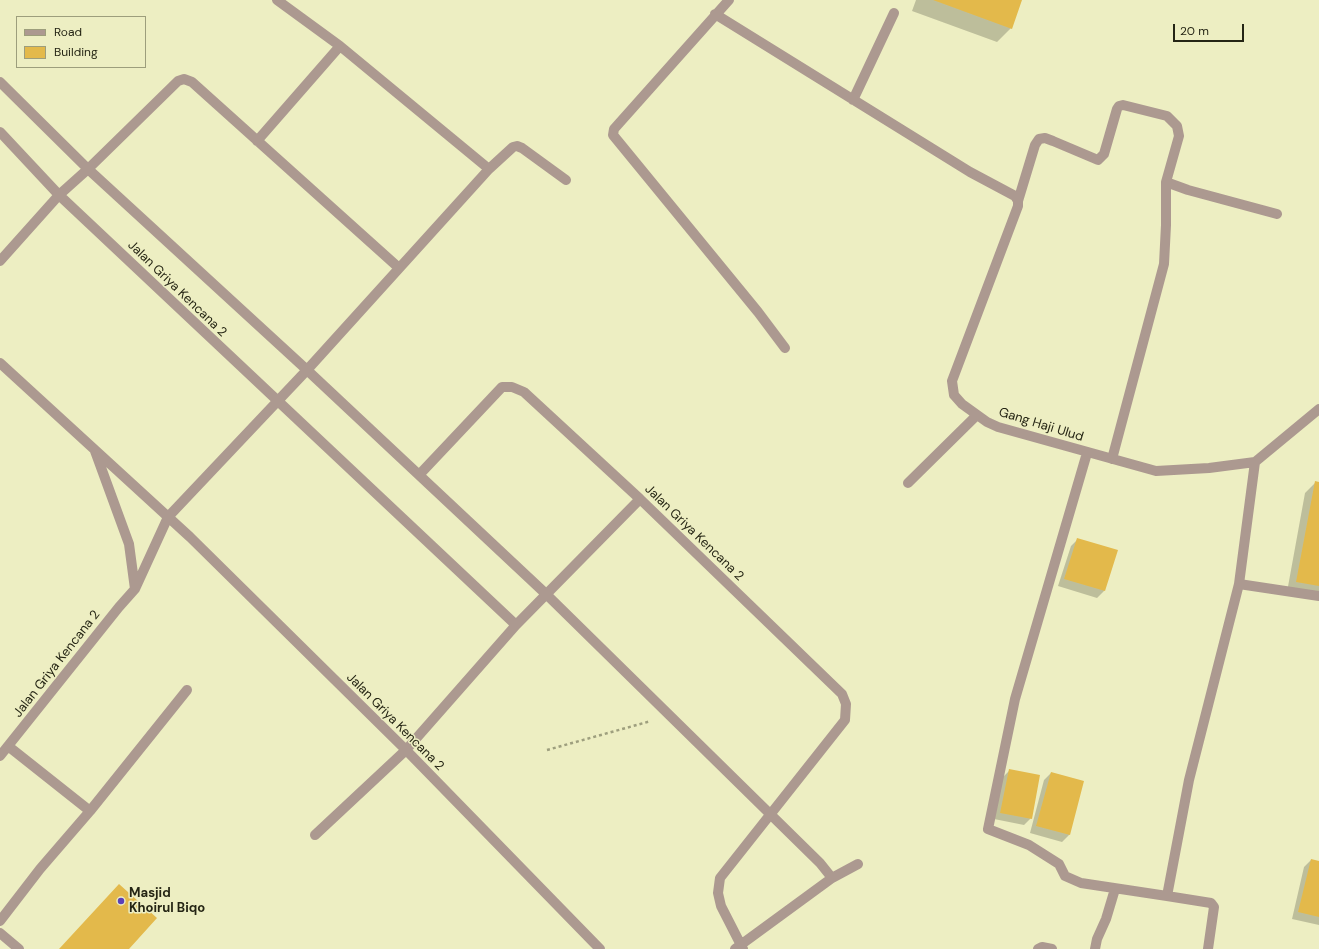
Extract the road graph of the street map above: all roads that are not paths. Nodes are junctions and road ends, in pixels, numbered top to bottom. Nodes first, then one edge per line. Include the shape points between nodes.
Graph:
1 (277, 0) edge
2 (729, 0) edge
3 (894, 13) dead end
4 (714, 14) junction
5 (340, 46) junction
6 (0, 82) edge
7 (853, 100) junction
8 (0, 132) edge
9 (257, 142) junction
10 (88, 169) junction
11 (489, 169) junction
12 (566, 180) dead end
13 (1166, 182) junction
14 (59, 195) junction
15 (1016, 198) junction
16 (1277, 214) dead end
17 (0, 261) edge
18 (399, 268) junction
19 (785, 348) dead end
20 (0, 363) edge
21 (307, 370) junction
22 (277, 402) junction
23 (1319, 408) edge
24 (977, 415) junction
25 (94, 450) junction
26 (1087, 453) junction
27 (1112, 459) junction
28 (1256, 462) junction
29 (419, 475) junction
30 (908, 483) dead end
31 (640, 500) junction
32 (168, 517) junction
33 (1239, 584) junction
34 (135, 589) junction
35 (546, 594) junction
36 (1319, 596) edge
37 (516, 625) junction
38 (187, 690) dead end
39 (8, 746) junction
40 (406, 750) junction
41 (0, 756) edge
42 (90, 811) junction
43 (771, 814) junction
44 (315, 835) dead end
45 (858, 864) dead end
46 (832, 878) junction
47 (1115, 889) junction
48 (1167, 896) junction
49 (0, 921) edge
50 (0, 934) edge
51 (740, 948) edge
52 (19, 949) edge
53 (600, 949) edge
54 (1038, 949) edge
55 (1052, 949) edge
56 (1095, 949) edge
57 (1208, 949) edge

1 - 5 street
2 - 4 street
3 - 7 street
4 - 7 street
4 - 19 street via 614,129 614,135
5 - 9 street
5 - 11 street
6 - 10 street, Jalan Griya Kencana 2
7 - 15 street
8 - 14 street, Jalan Griya Kencana 2
9 - 10 street via 192,82 184,79 178,81
9 - 18 street
10 - 14 street
10 - 21 street, Jalan Griya Kencana 2
11 - 12 street, Jalan Griya Kencana 2 via 517,146
11 - 18 street, Jalan Griya Kencana 2
13 - 15 street, Gang Haji Ulud via 1179,136 1177,126 1167,116 1123,105 1119,106 1104,154 1098,160 1053,140 1039,139
13 - 16 street
13 - 27 street via 1164,264
14 - 17 street
14 - 22 street, Jalan Griya Kencana 2
15 - 24 street, Gang Haji Ulud via 1018,206 952,381 954,395
18 - 21 street, Jalan Griya Kencana 2
20 - 25 street, Jalan Griya Kencana 2
21 - 22 street, Jalan Griya Kencana 2
21 - 29 street, Jalan Griya Kencana 2
22 - 32 street, Jalan Griya Kencana 2
22 - 37 street, Jalan Griya Kencana 2
23 - 28 street
24 - 26 street, Gang Haji Ulud via 998,427
24 - 30 street
25 - 32 street, Jalan Griya Kencana 2
25 - 34 street, Jalan Griya Kencana 2 via 129,544
26 - 27 street, Gang Haji Ulud
26 - 47 street via 1015,699 988,829 1029,845 1059,864 1066,876 1081,883
27 - 28 street, Gang Haji Ulud via 1156,471
28 - 33 street
29 - 31 street, Jalan Griya Kencana 2 via 502,387 512,387 524,392
29 - 35 street, Jalan Griya Kencana 2
31 - 35 street
31 - 43 street, Jalan Griya Kencana 2 via 842,694 846,704 845,720
32 - 34 street, Jalan Griya Kencana 2
32 - 40 street, Jalan Griya Kencana 2
33 - 36 street
33 - 48 street via 1189,780
34 - 39 street, Jalan Griya Kencana 2
35 - 37 street
35 - 43 street, Jalan Griya Kencana 2
37 - 40 street
38 - 42 street
39 - 41 street, Jalan Griya Kencana 2
39 - 42 street
40 - 44 street
40 - 53 street, Jalan Griya Kencana 2
42 - 49 street
43 - 46 street, Jalan Griya Kencana 2
43 - 51 street, Jalan Griya Kencana 2 via 720,878 718,885 721,906
45 - 46 street, Jalan Griya Kencana 2
46 - 51 street, Jalan Griya Kencana 2
47 - 48 street
47 - 56 street
48 - 57 street via 1211,903 1214,907
50 - 52 street
54 - 55 street

